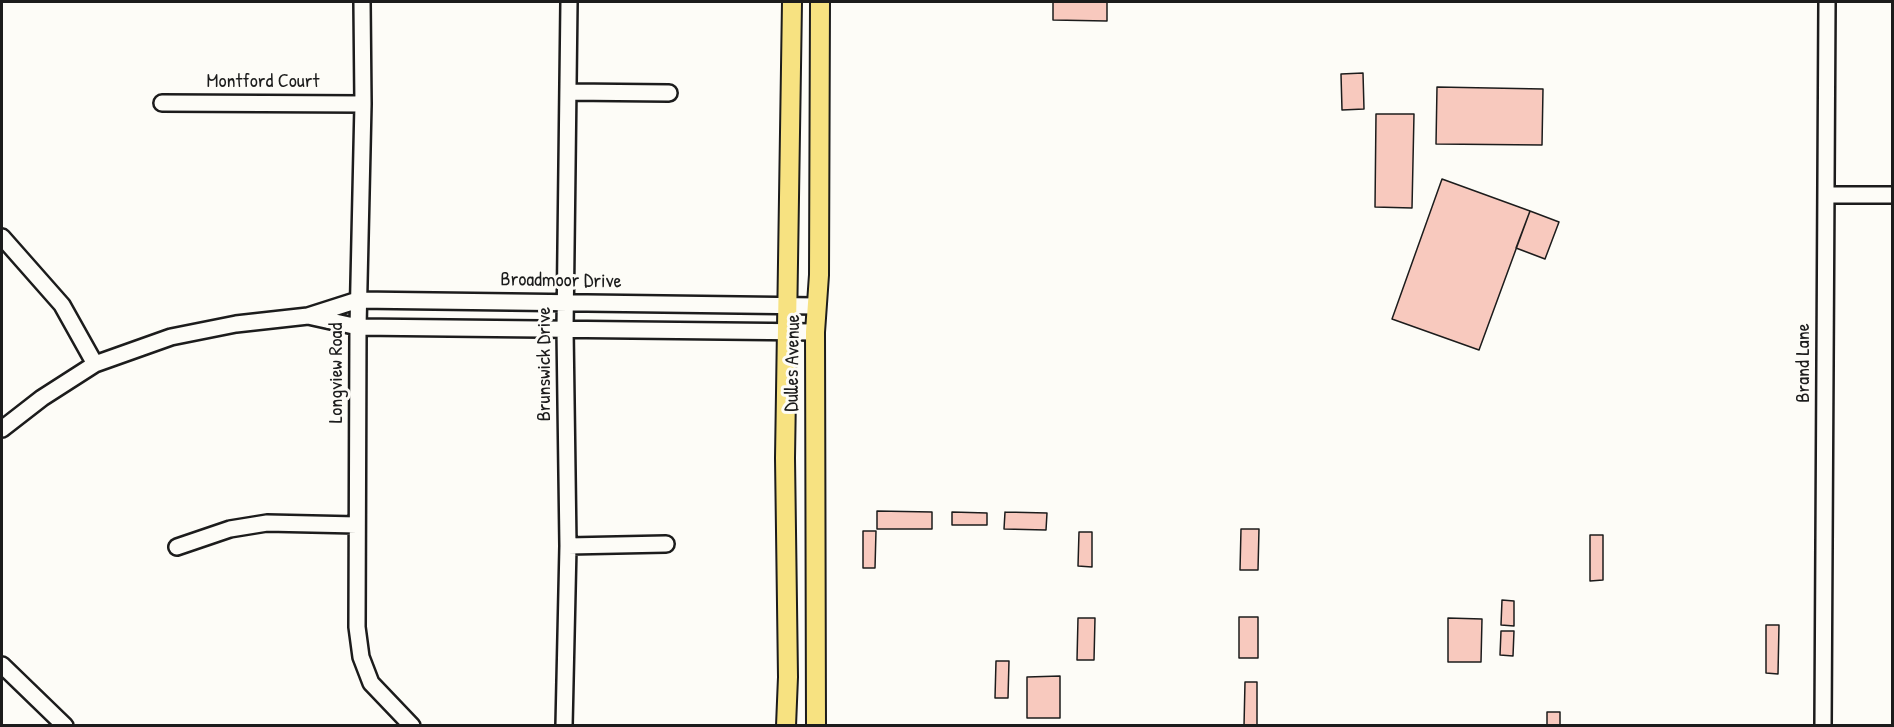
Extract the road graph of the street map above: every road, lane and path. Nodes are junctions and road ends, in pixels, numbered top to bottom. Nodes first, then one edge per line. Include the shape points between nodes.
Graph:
1 (362, 2) edge
2 (569, 2) edge
3 (792, 2) edge
4 (820, 2) edge
5 (1827, 2) edge
6 (568, 93) junction
7 (669, 93) dead end
8 (162, 103) dead end
9 (363, 104) junction
10 (1826, 195) junction
11 (1893, 195) edge
12 (2, 237) edge
13 (358, 300) junction
14 (566, 302) junction
15 (788, 305) junction
16 (816, 306) junction
17 (308, 316) junction
18 (357, 327) junction
19 (565, 329) junction
20 (815, 332) junction
21 (788, 333) junction
22 (95, 363) junction
23 (2, 429) edge
24 (357, 525) junction
25 (666, 544) dead end
26 (568, 546) junction
27 (177, 547) dead end
28 (2, 665) edge
29 (65, 726) edge
30 (412, 726) edge
31 (564, 726) edge
32 (786, 726) edge
33 (816, 726) edge
34 (1823, 726) edge

1 - 9 street, Longview Road
2 - 6 street, Brunswick Drive
3 - 15 main road, Dulles Avenue
4 - 16 main road, Dulles Avenue
5 - 10 street, Brand Lane
6 - 7 street
6 - 14 street, Brunswick Drive
8 - 9 street, Montford Court
9 - 13 street, Longview Road
10 - 11 street
10 - 34 street, Brand Lane
12 - 22 street via 62,305
13 - 14 street, Broadmoor Drive
13 - 17 street, Broadmoor Drive
13 - 18 street, Longview Road
14 - 15 street, Broadmoor Drive
14 - 19 street, Brunswick Drive
15 - 16 street, Broadmoor Drive
15 - 21 main road, Dulles Avenue
16 - 20 main road, Dulles Avenue
17 - 18 street, Broadmoor Drive
17 - 22 street, Broadmoor Drive via 236,324 171,337
18 - 19 street, Broadmoor Drive
18 - 24 street, Longview Road
19 - 21 street, Broadmoor Drive
19 - 26 street, Brunswick Drive
20 - 21 street, Broadmoor Drive
20 - 33 main road, Dulles Avenue
21 - 32 main road, Dulles Avenue
22 - 23 street, Broadmoor Drive
24 - 27 street via 267,523 230,529
24 - 30 street, Longview Road via 357,627 361,657 370,683
25 - 26 street
26 - 31 street, Brunswick Drive
28 - 29 street

